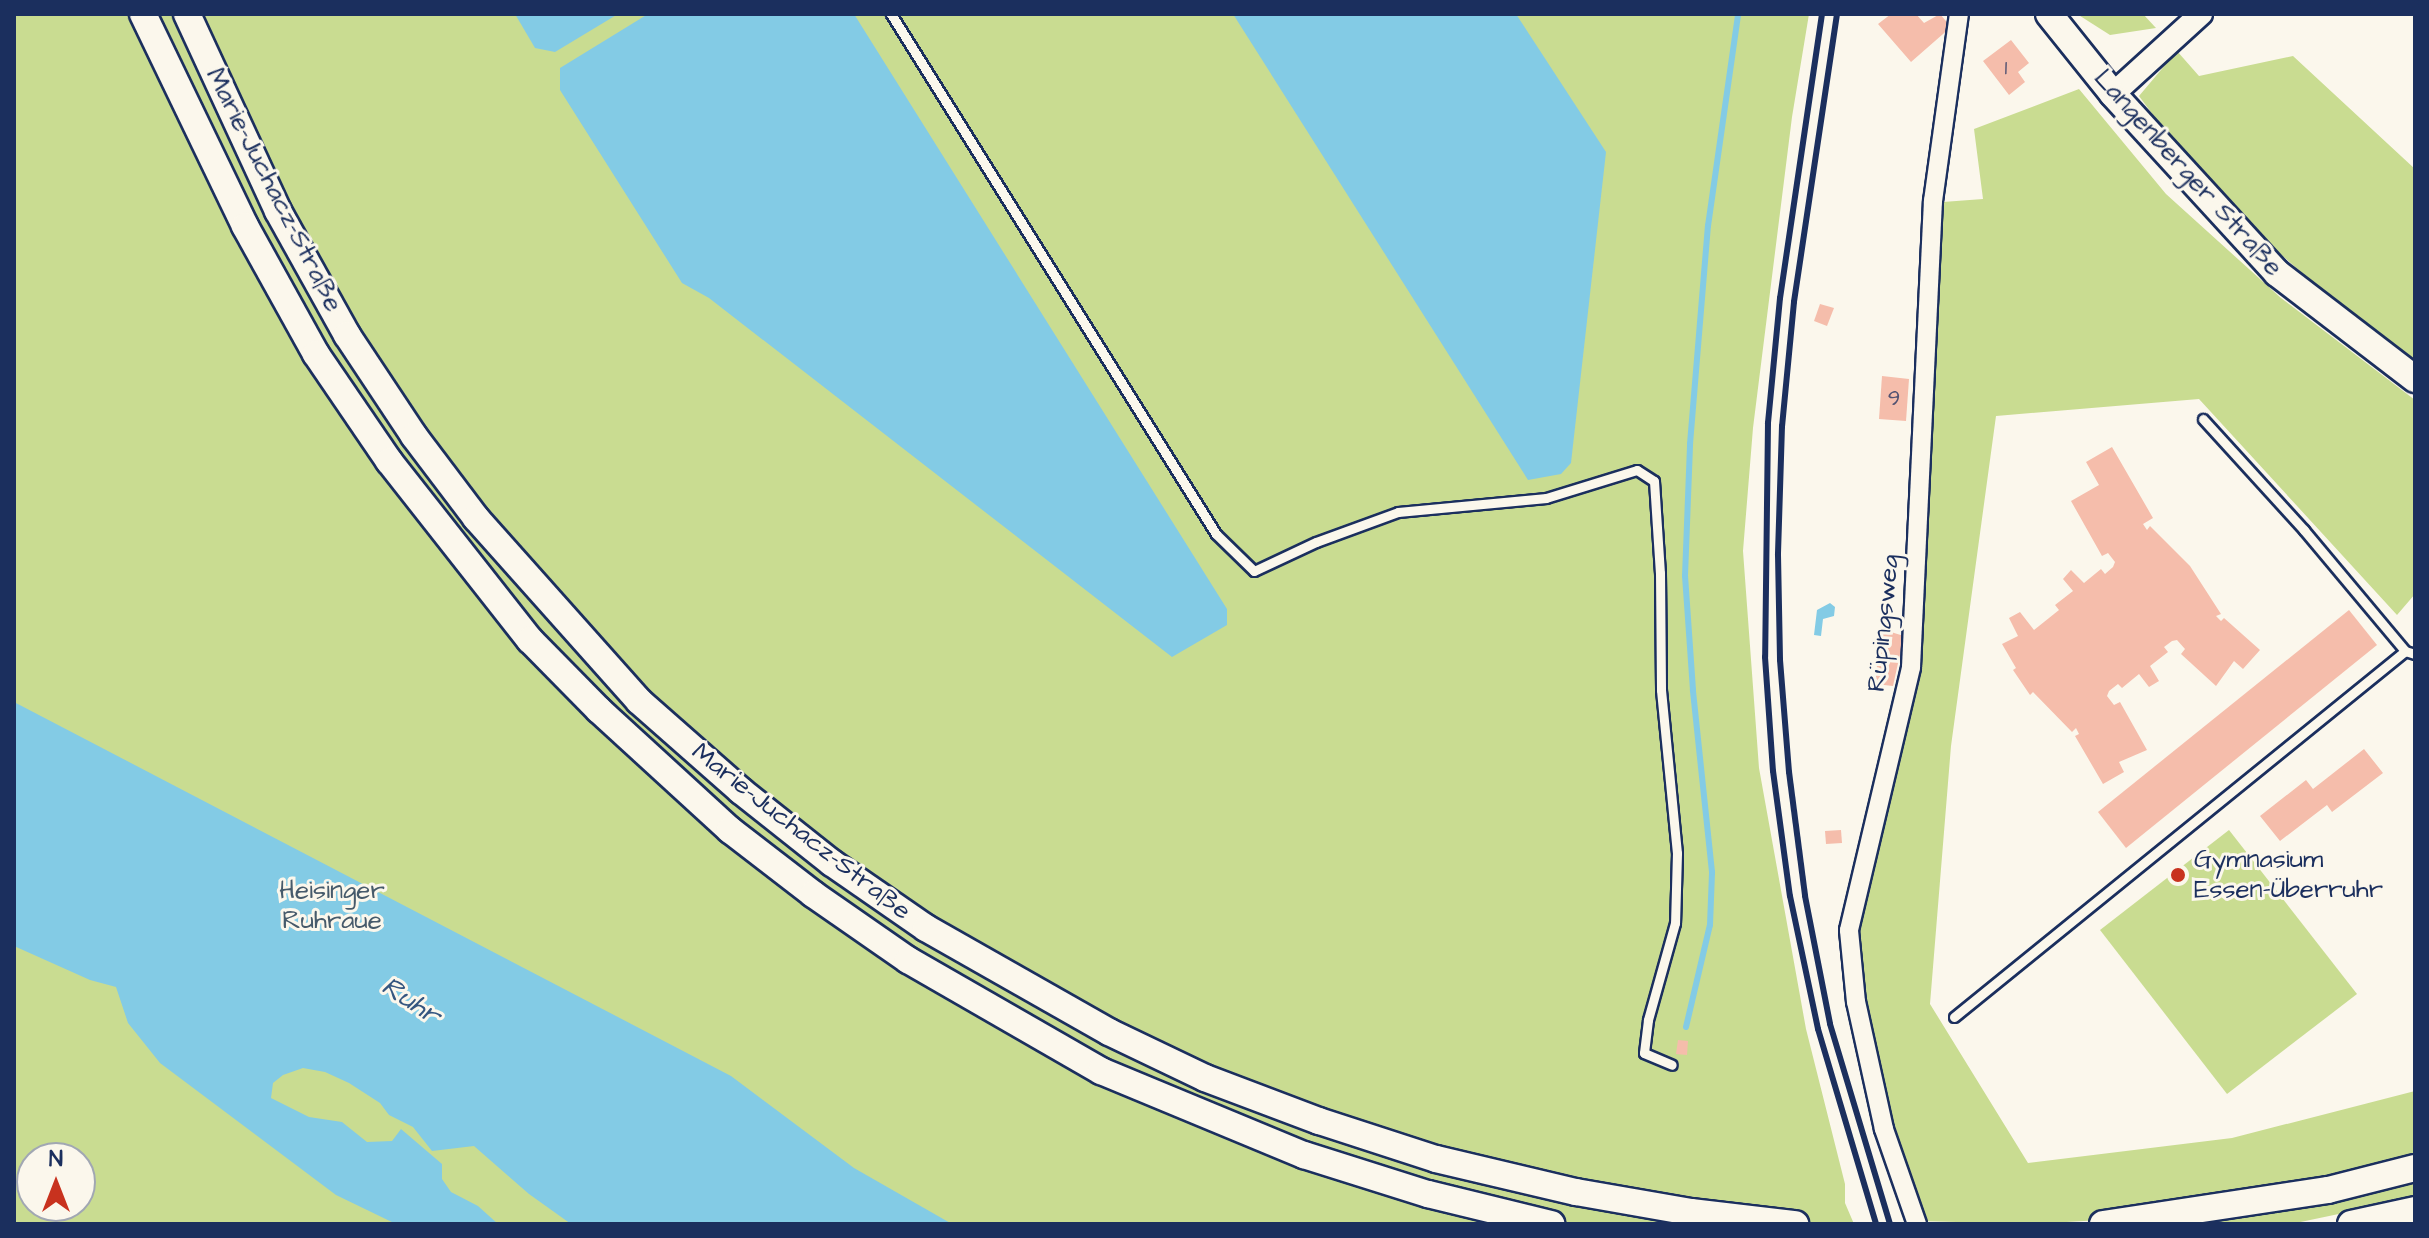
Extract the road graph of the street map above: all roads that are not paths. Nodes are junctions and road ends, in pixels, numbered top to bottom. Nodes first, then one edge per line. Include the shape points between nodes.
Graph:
1 (143, 14) edge
2 (187, 14) edge
3 (891, 14) edge
4 (1959, 14) edge
5 (2049, 14) edge
6 (2201, 14) edge
7 (2113, 94) junction
8 (2415, 379) edge
9 (2203, 419) dead end
10 (2410, 652) edge
11 (1954, 1017) dead end
12 (1672, 1065) dead end
13 (2415, 1168) edge
14 (2415, 1210) edge
15 (1551, 1224) edge
16 (1795, 1224) edge
17 (1917, 1224) edge
18 (2103, 1224) edge
19 (2351, 1224) edge

1 - 15 main road, Marie-Juchacz-Straße via 245,226 316,354 389,461 530,640 730,830 908,960 1101,1071 1304,1155 1428,1194
2 - 16 main road, Marie-Juchacz-Straße via 278,211 347,335 476,518 639,701 832,863 926,928 1109,1032 1205,1078 1319,1121 1436,1159 1576,1192
3 - 12 lane via 1216,534 1254,571 1398,512 1546,498 1637,470 1654,481 1661,690 1677,853 1675,923 1644,1053
4 - 17 street, Rüpingsweg via 1933,201 1911,667 1849,930 1856,1002 1884,1129
5 - 7 main road, Langenberger Straße
6 - 7 street
7 - 8 main road, Langenberger Straße via 2277,273
9 - 10 lane
10 - 11 lane
13 - 18 main road via 2328,1190
14 - 19 main road

